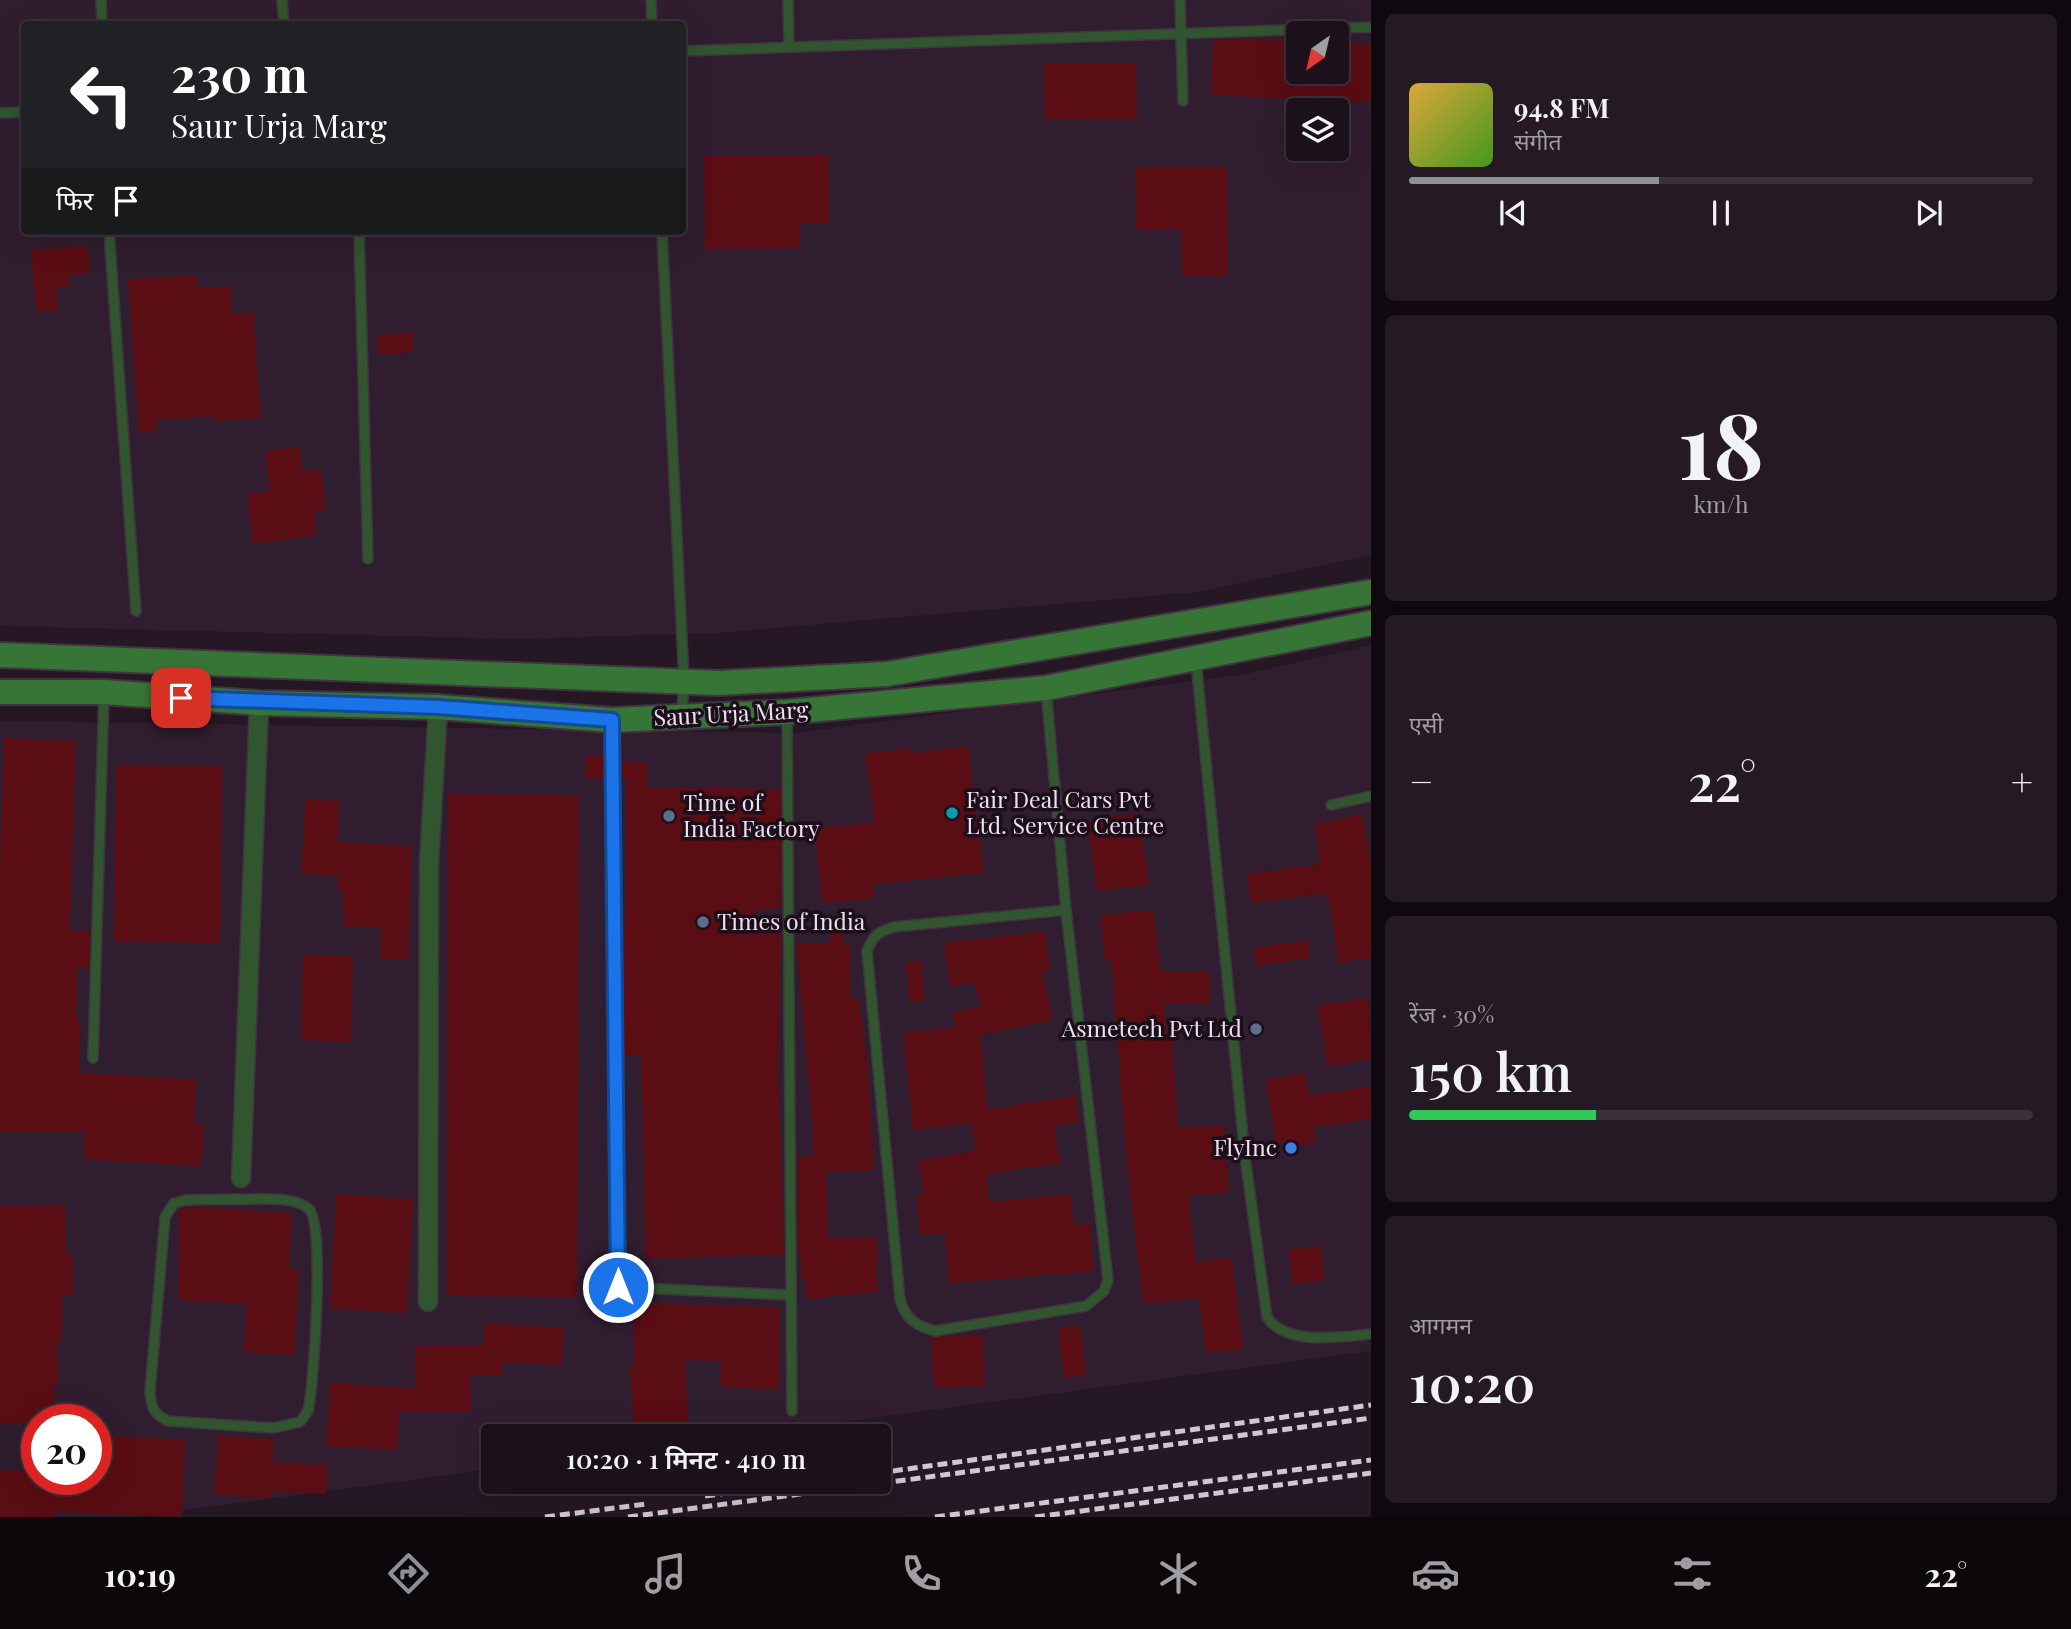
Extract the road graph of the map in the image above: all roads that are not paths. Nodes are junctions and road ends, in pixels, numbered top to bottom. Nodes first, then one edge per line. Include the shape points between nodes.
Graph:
1 (101, 0) edge
2 (282, 0) edge
3 (651, 0) edge
4 (788, 0) edge
5 (1180, 0) edge
6 (102, 21) edge
7 (284, 21) edge
8 (652, 21) edge
9 (1371, 27) edge
10 (1181, 32) junction
11 (789, 47) junction
12 (686, 51) edge
13 (1183, 101) dead end
14 (21, 112) edge
15 (0, 113) edge
16 (109, 235) edge
17 (359, 235) edge
18 (662, 235) edge
19 (368, 559) dead end
20 (1371, 592) edge
21 (135, 611) dead end
22 (1371, 623) edge
23 (0, 655) edge
24 (1196, 659) junction
25 (684, 681) junction
26 (1046, 688) junction
27 (0, 692) edge
28 (104, 692) junction
29 (259, 703) junction
30 (438, 707) junction
31 (788, 712) junction
32 (682, 716) junction
33 (612, 720) junction
34 (1371, 796) edge
35 (1331, 805) dead end
36 (1066, 910) junction
37 (93, 1058) dead end
38 (241, 1178) joint
39 (240, 1199) junction
40 (791, 1295) junction
41 (428, 1302) dead end
42 (1371, 1334) edge
43 (792, 1410) dead end

1 - 6 lane
2 - 7 lane
3 - 8 lane
4 - 11 lane
5 - 10 lane
9 - 10 lane
10 - 11 lane
10 - 13 lane
11 - 12 lane
14 - 15 lane
16 - 21 lane
17 - 19 lane
18 - 25 lane
20 - 25 street, Saur Urja Marg via 887,674
22 - 24 street, Saur Urja Marg
23 - 25 street, Saur Urja Marg
24 - 26 street, Saur Urja Marg
24 - 42 lane via 1245,1157 1267,1317 1283,1332 1305,1336
25 - 32 lane
26 - 31 street, Saur Urja Marg
26 - 36 lane
27 - 28 street, Saur Urja Marg
28 - 29 street, Saur Urja Marg
28 - 37 lane
29 - 30 street, Saur Urja Marg
29 - 38 street
30 - 33 street, Saur Urja Marg
30 - 41 street via 429,863
31 - 32 street, Saur Urja Marg
31 - 40 lane
32 - 33 street, Saur Urja Marg
33 - 40 lane via 618,1287
34 - 35 lane
36 - 36 lane via 894,927 871,939 867,951 900,1300 920,1327 935,1331 1074,1310 1104,1291 1108,1280
38 - 39 lane
39 - 39 lane via 301,1204 316,1220 318,1261 308,1412 300,1422 281,1427 168,1421 151,1407 150,1391 165,1217 174,1203 186,1200
40 - 43 lane

